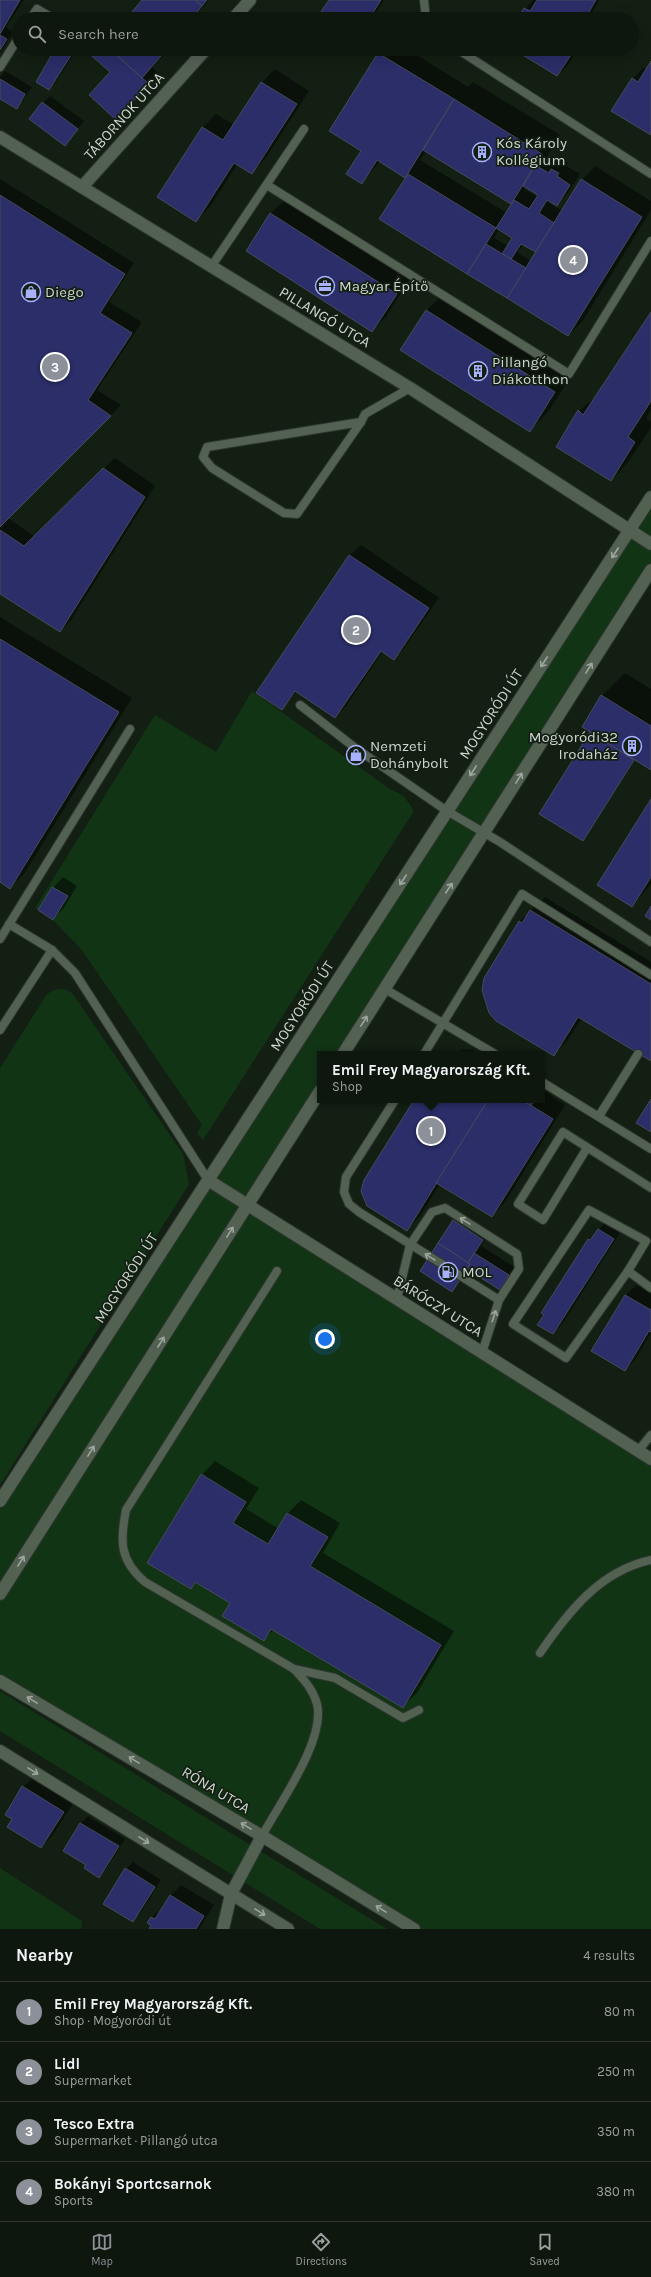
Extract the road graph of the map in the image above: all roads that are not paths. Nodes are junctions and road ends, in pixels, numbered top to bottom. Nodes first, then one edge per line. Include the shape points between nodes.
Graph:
1 (250, 0) edge
2 (424, 0) edge
3 (239, 12) edge
4 (425, 12) edge
5 (12, 48) edge
6 (200, 56) edge
7 (468, 56) edge
8 (0, 67) edge
9 (304, 129) dead end
10 (0, 137) edge
11 (651, 174) edge
12 (267, 185) junction
13 (82, 188) junction
14 (651, 241) edge
15 (211, 267) junction
16 (410, 388) junction
17 (361, 422) junction
18 (651, 496) edge
19 (630, 529) junction
20 (651, 544) edge
21 (651, 570) edge
22 (300, 704) dead end
23 (130, 729) dead end
24 (447, 811) junction
25 (484, 833) junction
26 (9, 924) junction
27 (0, 939) edge
28 (651, 942) edge
29 (52, 950) junction
30 (651, 975) edge
31 (384, 989) junction
32 (444, 1023) junction
33 (0, 1030) edge
34 (345, 1051) edge
35 (426, 1051) edge
36 (490, 1051) edge
37 (638, 1054) dead end
38 (545, 1084) edge
39 (317, 1096) edge
40 (393, 1103) edge
41 (599, 1116) junction
42 (650, 1147) edge
43 (588, 1148) junction
44 (208, 1180) junction
45 (651, 1188) edge
46 (247, 1205) junction
47 (410, 1245) junction
48 (277, 1271) dead end
49 (628, 1271) junction
50 (651, 1288) edge
51 (397, 1299) junction
52 (499, 1300) junction
53 (482, 1353) junction
54 (651, 1435) edge
55 (638, 1451) junction
56 (651, 1459) edge
57 (0, 1501) edge
58 (651, 1560) edge
59 (0, 1594) edge
60 (540, 1653) dead end
61 (294, 1669) junction
62 (0, 1681) edge
63 (419, 1710) dead end
64 (0, 1751) edge
65 (262, 1836) junction
66 (231, 1894) junction
67 (222, 1929) edge
68 (288, 1929) edge
69 (414, 1929) edge

1 - 3 street
2 - 4 lane
5 - 8 lane
6 - 13 street, TÁBORNOK UTCA
7 - 11 lane
9 - 12 lane
10 - 13 street, PILLANGÓ UTCA
12 - 14 lane via 569,374
12 - 15 lane
13 - 15 street, PILLANGÓ UTCA
15 - 16 street, PILLANGÓ UTCA
16 - 17 lane via 366,414
16 - 19 street, PILLANGÓ UTCA
17 - 17 lane via 297,514 284,513 212,468 203,457 207,447
18 - 19 street, MOGYORÓDI ÚT
19 - 20 street
19 -> 24 street, MOGYORÓDI ÚT
25 -> 21 street
22 - 24 lane via 354,747
23 - 26 lane
24 - 25 lane
24 -> 44 street, MOGYORÓDI ÚT
25 - 28 lane
31 -> 25 street
26 - 27 lane
26 - 29 lane
29 - 33 lane
29 - 44 lane via 84,986
30 - 32 lane via 522,894
31 - 32 lane
34 -> 31 street
32 - 35 lane
32 - 36 lane
37 - 41 lane
38 - 41 lane
39 - 46 street
40 - 47 lane via 346,1177 344,1192 349,1204
41 - 42 lane
43 - 43 lane via 563,1132 518,1204 543,1220
43 - 45 lane
44 - 46 street, BÁRÓCZY UTCA
44 - 57 street, MOGYORÓDI ÚT
46 - 51 street, BÁRÓCZY UTCA
59 -> 46 street
47 - 51 lane
52 -> 47 lane
52 -> 47 lane via 519,1269 517,1254 445,1208 432,1212
48 - 61 lane via 126,1510 121,1534 125,1554 133,1572 144,1582
49 - 49 lane via 646,1241 589,1210 513,1324 566,1358
49 - 50 lane
51 - 53 street, BÁRÓCZY UTCA
53 -> 52 lane
53 - 55 street, BÁRÓCZY UTCA
54 - 55 lane
55 - 56 street, BÁRÓCZY UTCA
58 - 60 lane via 636,1563 598,1585 566,1616
61 - 63 lane via 335,1678 403,1718
61 - 65 lane via 310,1687 317,1705 318,1723 312,1746
65 -> 62 street, RÓNA UTCA
64 -> 66 street
65 - 66 street
69 -> 65 street, RÓNA UTCA
66 - 67 street
66 -> 68 street

